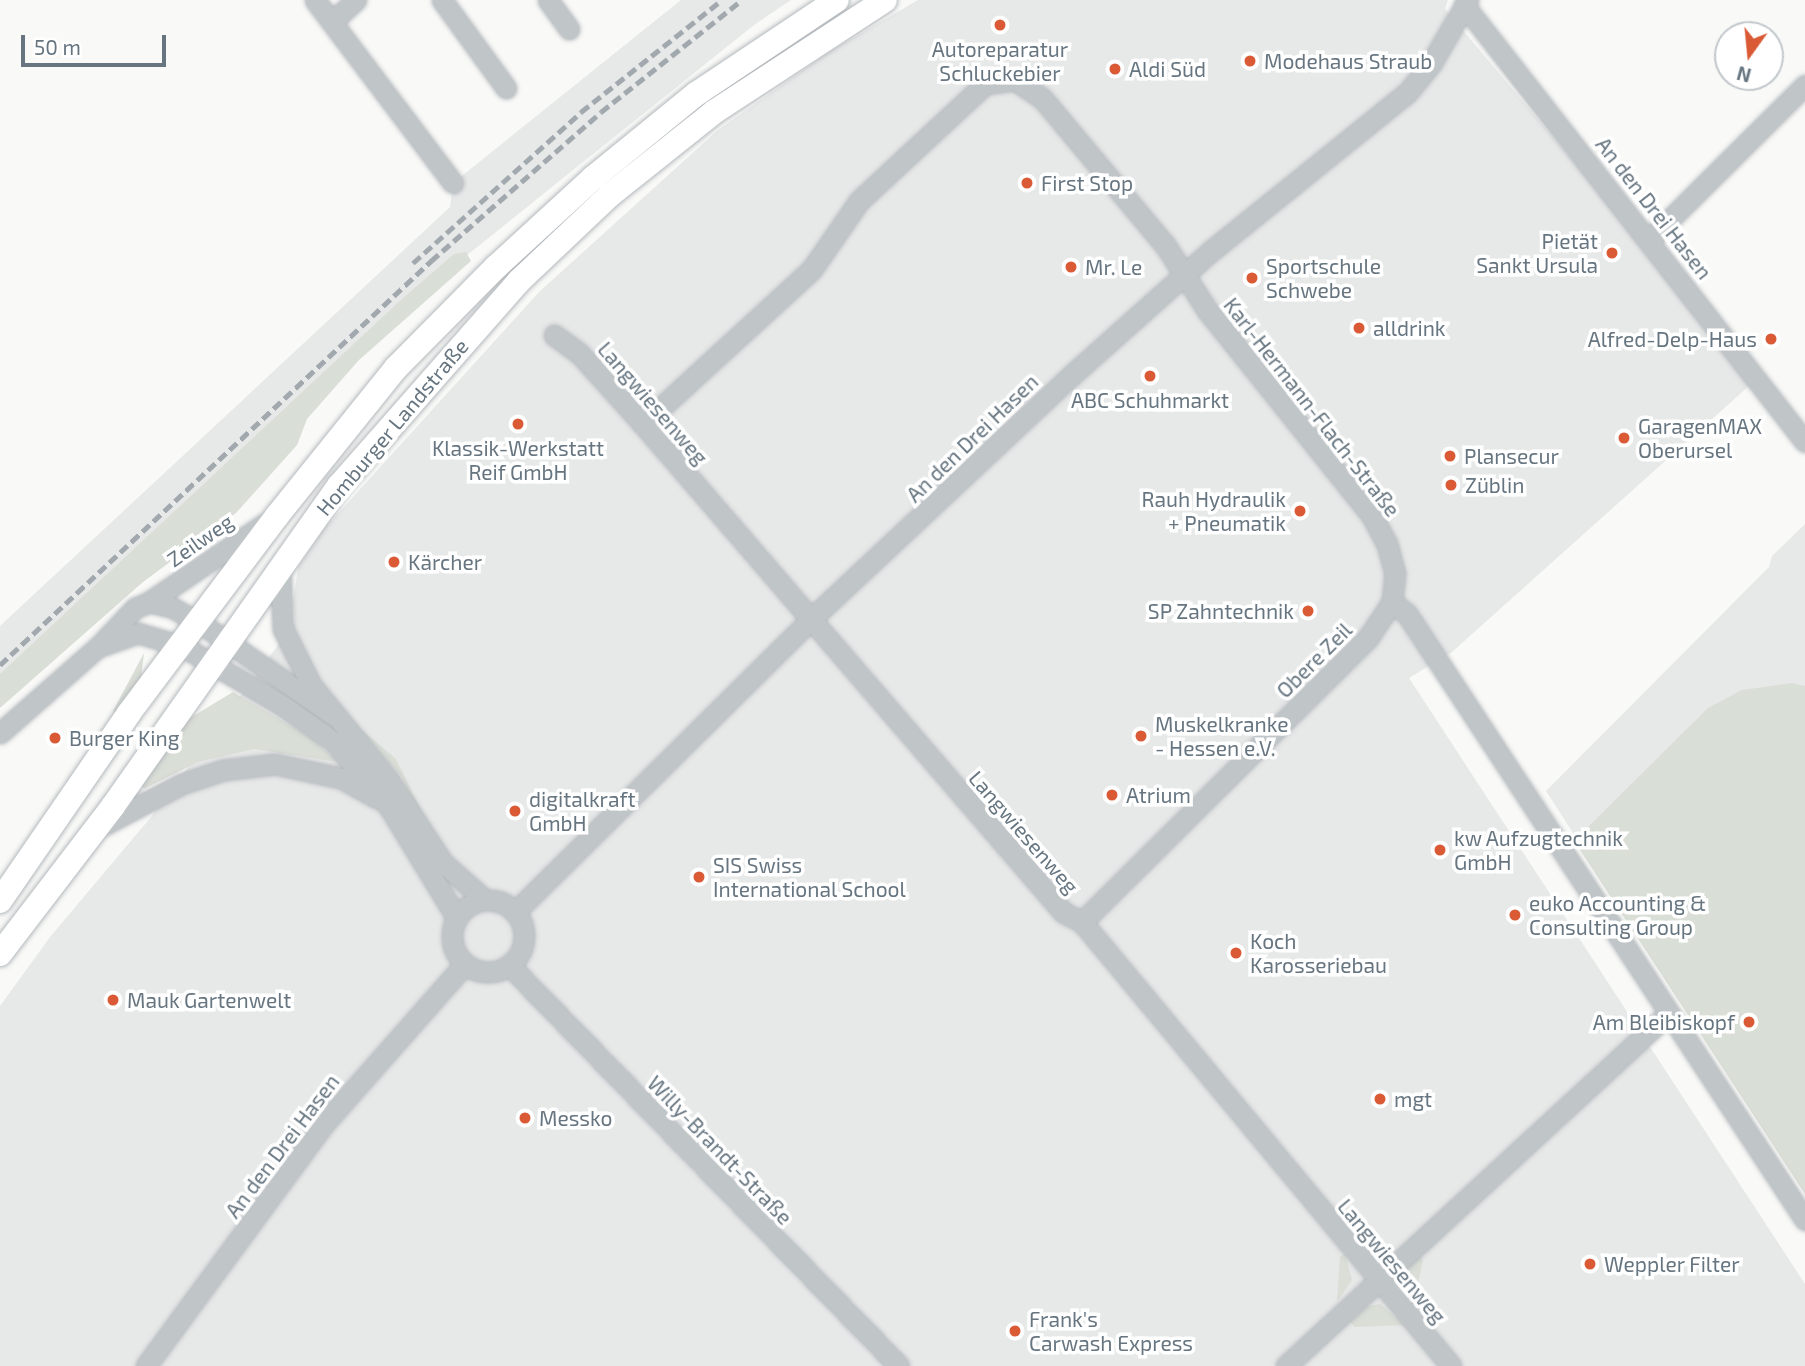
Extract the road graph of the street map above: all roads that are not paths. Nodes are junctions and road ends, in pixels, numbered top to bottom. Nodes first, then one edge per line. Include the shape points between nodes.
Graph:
1 (315, 0) edge
2 (356, 0) edge
3 (442, 0) edge
4 (548, 0) edge
5 (837, 0) edge
6 (886, 0) edge
7 (1465, 2) edge
8 (332, 22) junction
9 (569, 29) dead end
10 (1805, 85) edge
11 (506, 88) dead end
12 (453, 183) dead end
13 (1649, 240) junction
14 (1184, 275) junction
15 (554, 335) dead end
16 (643, 424) junction
17 (1805, 442) edge
18 (277, 516) junction
19 (280, 564) junction
20 (149, 602) junction
21 (1392, 602) junction
22 (810, 620) junction
23 (200, 623) junction
24 (226, 640) junction
25 (182, 646) junction
26 (98, 647) junction
27 (211, 663) junction
28 (332, 714) junction
29 (0, 733) edge
30 (390, 808) junction
31 (94, 830) junction
32 (485, 900) junction
33 (0, 901) edge
34 (515, 912) junction
35 (457, 918) junction
36 (1082, 922) junction
37 (0, 954) edge
38 (465, 964) junction
39 (509, 965) junction
40 (1668, 1014) junction
41 (1805, 1220) edge
42 (1379, 1280) junction
43 (146, 1366) edge
44 (899, 1366) edge
45 (1286, 1366) edge
46 (1451, 1366) edge

1 - 8 street
2 - 8 street
3 - 11 street
4 - 9 street
5 - 18 main road, Homburger Landstraße via 696,94 505,258 396,368
6 - 19 main road, Homburger Landstraße via 713,112 610,195 519,281 437,371
7 - 13 street, An den Drei Hasen
7 - 14 street, An den Drei Hasen via 1432,62 1408,92
8 - 12 street
10 - 13 street
13 - 17 street, An den Drei Hasen
14 - 16 street, Karl-Hermann-Flach-Straße via 1165,245 1042,98 1015,80 998,79 974,94 859,201 812,269
14 - 21 street, Karl-Hermann-Flach-Straße via 1372,516 1395,573
14 - 22 street, An den Drei Hasen
15 - 16 street, Langwiesenweg via 573,347
16 - 22 street, Langwiesenweg
18 - 20 street, Zeilweg
18 - 23 main road, Homburger Landstraße
19 - 24 main road, Homburger Landstraße
19 - 28 street via 283,629
20 - 23 street via 171,607
20 - 26 street, Zeilweg via 135,608
21 - 36 street, Obere Zeil via 1368,638
21 - 40 street via 1421,635
22 - 34 street, An den Drei Hasen
22 - 36 street, Langwiesenweg via 1063,912
23 - 24 street
23 - 25 main road, Homburger Landstraße
24 - 27 main road, Homburger Landstraße
24 - 28 street
25 - 26 street, Zeilweg via 138,633
25 - 27 street
25 - 33 main road, Homburger Landstraße via 128,713
26 - 29 street, Zeilweg
27 - 30 street via 334,742
27 - 31 main road, Homburger Landstraße
28 - 32 street via 388,779 411,820 450,871
30 - 31 street via 341,778 275,764 223,770 181,783
30 - 35 street
31 - 37 main road, Homburger Landstraße
32 - 34 street
32 - 35 street via 464,909
34 - 39 street via 524,933 523,945
35 - 38 street via 452,940
36 - 42 street, Langwiesenweg
38 - 39 street via 490,972
38 - 43 street, An den Drei Hasen via 322,1126
39 - 44 street, Willy-Brandt-Straße
40 - 41 street
40 - 42 street
42 - 45 street
42 - 46 street, Langwiesenweg

